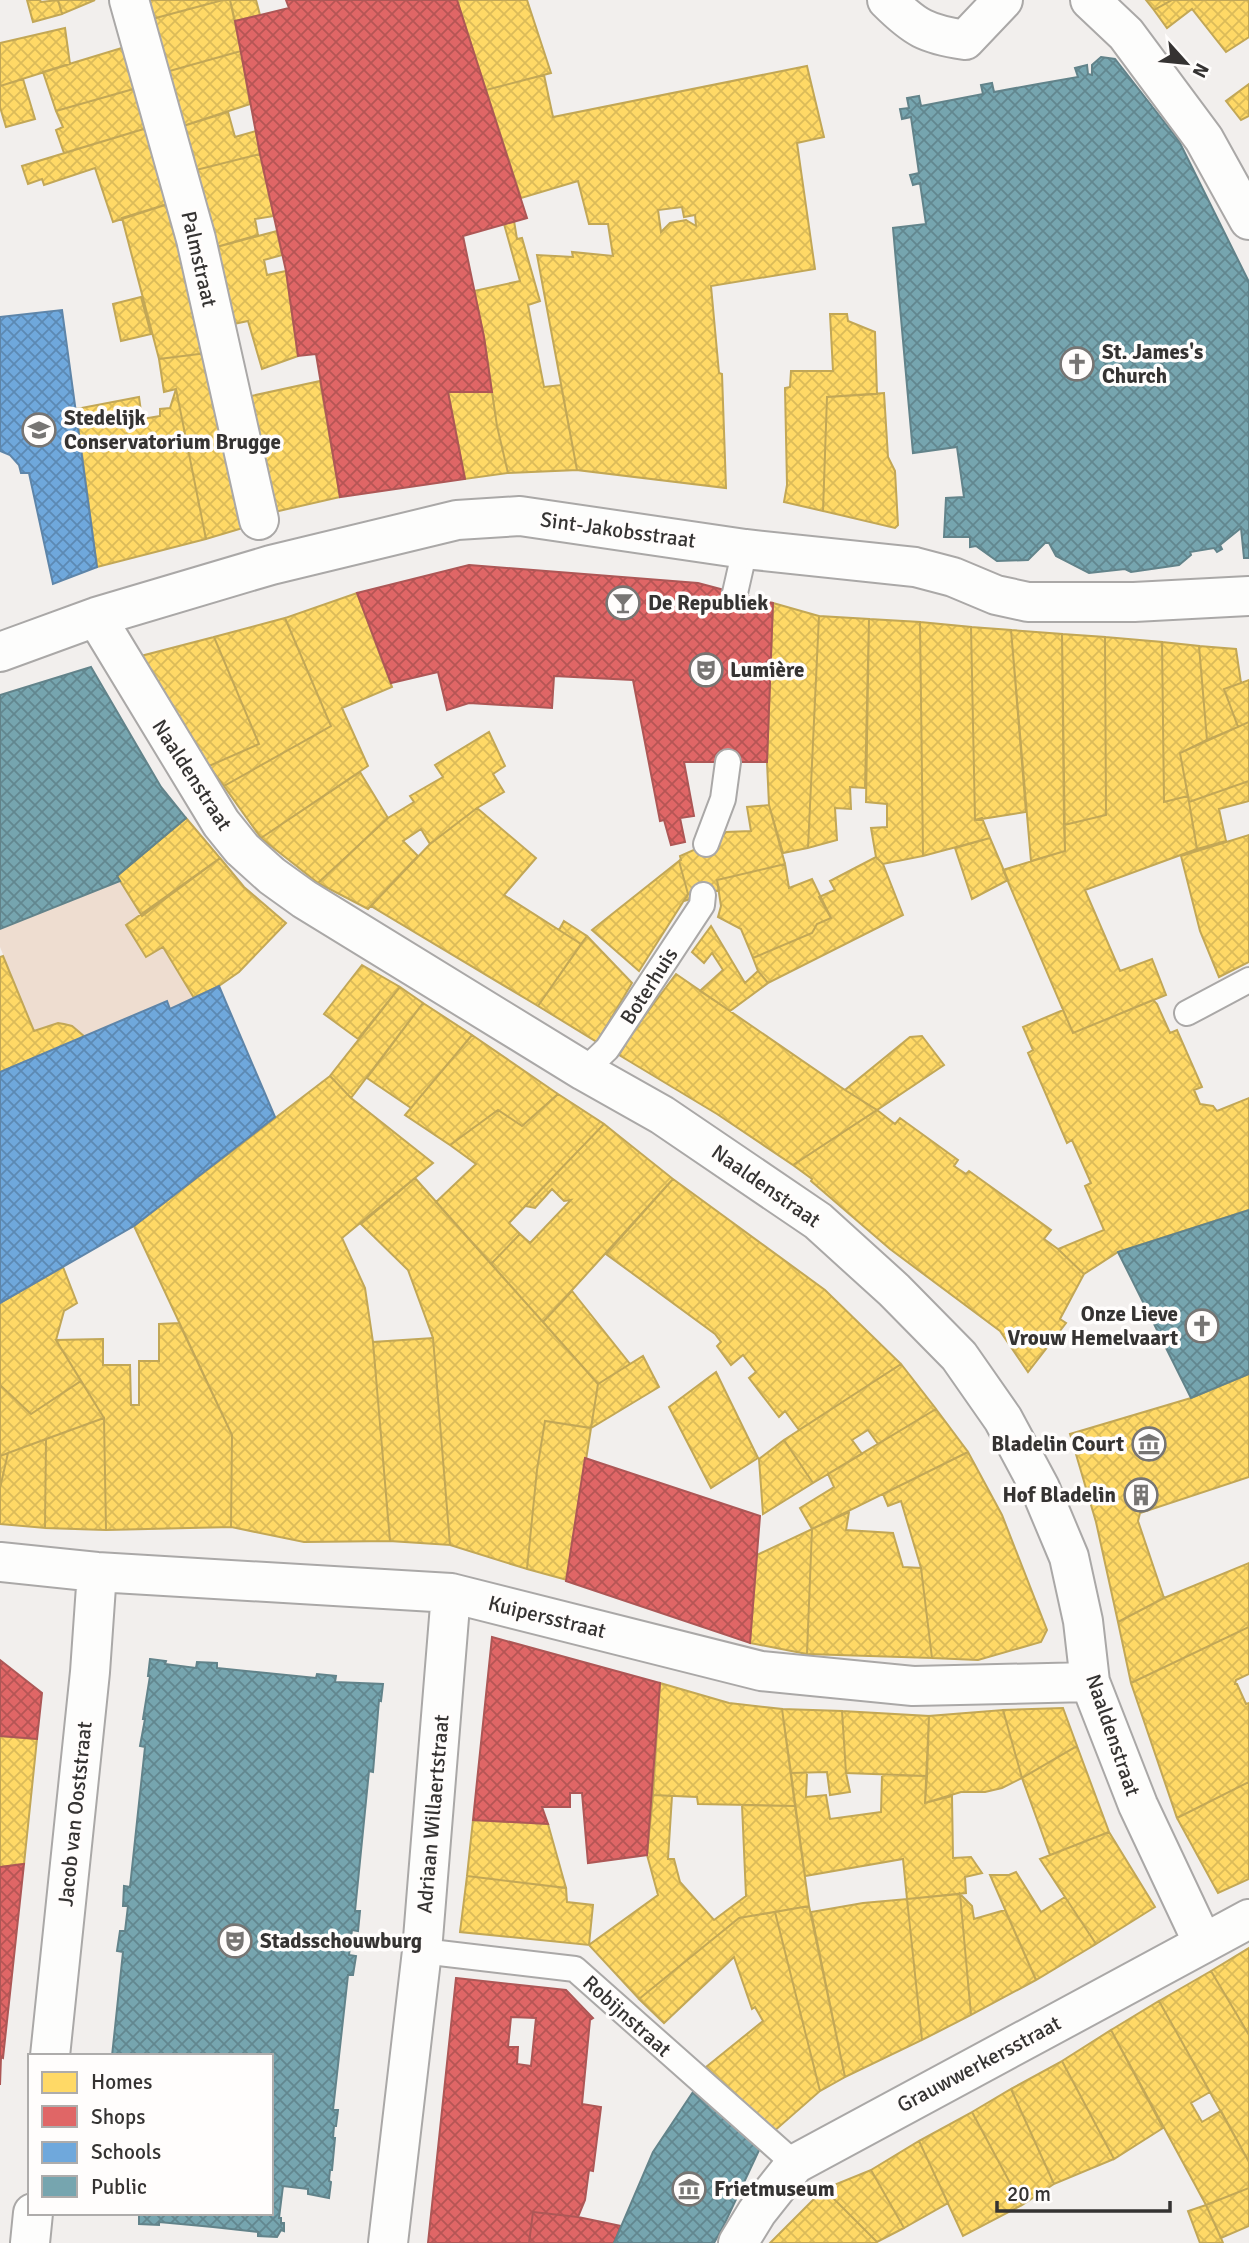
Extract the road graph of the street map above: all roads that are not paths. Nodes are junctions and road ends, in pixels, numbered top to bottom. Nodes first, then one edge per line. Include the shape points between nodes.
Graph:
1 (129, 0) edge
2 (887, 0) edge
3 (1003, 0) edge
4 (1090, 0) edge
5 (1249, 220) edge
6 (259, 520) dead end
7 (745, 549) junction
8 (735, 593) dead end
9 (1249, 596) edge
10 (96, 617) junction
11 (0, 652) edge
12 (729, 762) dead end
13 (706, 844) dead end
14 (703, 895) dead end
15 (1249, 980) edge
16 (1187, 1013) dead end
17 (584, 1071) junction
18 (0, 1562) edge
19 (97, 1572) junction
20 (451, 1593) junction
21 (1090, 1682) junction
22 (1249, 1919) edge
23 (1203, 1943) junction
24 (422, 1951) junction
25 (50, 2054) edge
26 (794, 2164) junction
27 (33, 2215) edge
28 (30, 2243) edge
29 (388, 2243) edge
30 (738, 2243) edge

1 - 6 street, Palmstraat via 196,239
2 - 3 street via 908,20 937,36 965,40
4 - 5 street via 1126,34 1204,139
7 - 8 lane
7 - 9 street, Sint-Jakobsstraat via 915,567 1028,601
7 - 10 street, Sint-Jakobsstraat via 520,516 457,520 271,565
10 - 11 street, Sint-Jakobsstraat
10 - 17 street, Naaldenstraat via 198,789 242,849 314,906
12 - 13 lane via 723,799
14 - 17 lane, Boterhuis via 702,905 607,1049
15 - 16 lane
17 - 21 street, Naaldenstraat via 662,1115 818,1221 959,1356 1003,1419 1040,1488 1069,1558
18 - 19 street, Kuipersstraat
19 - 20 street, Kuipersstraat
19 - 25 street, Jacob van Ooststraat
20 - 21 street, Kuipersstraat via 761,1671 913,1686
20 - 24 street, Adriaan Willaertstraat
21 - 23 street, Naaldenstraat via 1138,1805
22 - 23 street, Grauwwerkersstraat
23 - 26 street, Grauwwerkersstraat
24 - 26 lane, Robijnstraat via 575,1969
24 - 29 street, Adriaan Willaertstraat
26 - 30 street, Grauwwerkersstraat
27 - 28 street

